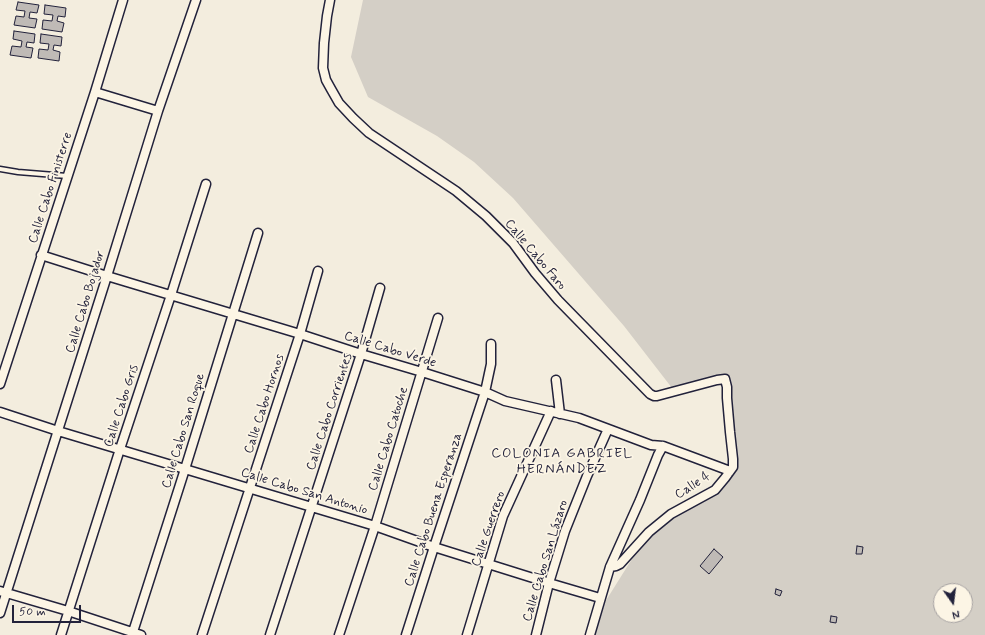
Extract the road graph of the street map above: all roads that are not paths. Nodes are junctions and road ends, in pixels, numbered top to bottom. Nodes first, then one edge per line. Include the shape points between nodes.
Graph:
1 (123, 0) edge
2 (196, 0) edge
3 (330, 0) edge
4 (95, 92) junction
5 (158, 111) junction
6 (0, 170) edge
7 (67, 176) junction
8 (206, 184) dead end
9 (258, 233) dead end
10 (41, 255) junction
11 (318, 271) dead end
12 (107, 276) junction
13 (380, 288) dead end
14 (171, 295) junction
15 (232, 314) junction
16 (438, 318) dead end
17 (300, 334) junction
18 (491, 344) dead end
19 (361, 354) junction
20 (422, 372) junction
21 (556, 380) dead end
22 (725, 380) joint
23 (0, 384) edge
24 (485, 392) junction
25 (551, 411) junction
26 (0, 412) edge
27 (560, 414) junction
28 (608, 429) junction
29 (58, 431) junction
30 (663, 446) junction
31 (120, 449) junction
32 (185, 469) junction
33 (730, 471) junction
34 (250, 488) junction
35 (312, 508) junction
36 (375, 526) junction
37 (434, 547) junction
38 (488, 564) junction
39 (613, 567) junction
40 (549, 583) junction
41 (3, 592) edge
42 (600, 598) junction
43 (68, 611) junction
44 (0, 612) edge
45 (132, 634) edge
46 (61, 635) edge
47 (141, 635) edge
48 (202, 635) edge
49 (270, 635) edge
50 (339, 635) edge
51 (406, 635) edge
52 (467, 635) edge
53 (536, 635) edge
54 (590, 635) edge

1 - 4 street, Calle Cabo Finisterre
2 - 5 street, Calle Cabo Bojador
3 - 22 street, Calle Cabo Faro via 326,16 323,68 330,89 353,118 369,133 456,191 486,216 513,243 558,300 650,394 657,396
4 - 5 street
4 - 7 street, Calle Cabo Finisterre
5 - 12 street, Calle Cabo Bojador
6 - 7 lane
7 - 10 street, Calle Cabo Finisterre
8 - 14 street, Calle Cabo Gris
9 - 15 street, Calle Cabo San Roque
10 - 12 street, Calle Cabo Verde
10 - 23 street, Calle Cabo Finisterre
11 - 17 street, Calle Cabo Hornos
12 - 14 street, Calle Cabo Verde
12 - 29 street, Calle Cabo Bojador
13 - 19 street, Calle Cabo Corrientes
14 - 15 street, Calle Cabo Verde
14 - 31 street, Calle Cabo Gris
15 - 17 street, Calle Cabo Verde
15 - 32 street, Calle Cabo San Roque
16 - 20 street, Calle Cabo Catoche
17 - 19 street, Calle Cabo Verde
17 - 34 street, Calle Cabo Hornos
18 - 24 street, Calle Cabo Buena Esperanza via 491,364
19 - 20 street, Calle Cabo Verde
19 - 35 street, Calle Cabo Corrientes
20 - 24 street, Calle Cabo Verde
20 - 36 street, Calle Cabo Catoche
21 - 27 street
22 - 33 street, Calle 4 via 733,459
24 - 25 street, Calle Cabo Verde via 505,400
24 - 37 street, Calle Cabo Buena Esperanza
25 - 27 street, Calle Cabo Verde
25 - 38 street, Calle Guerrero via 503,516
26 - 29 street, Calle Cabo San Antonio
27 - 28 street, Calle Cabo Verde
28 - 30 street, Calle Cabo Verde via 651,445
28 - 40 street, Calle Cabo San Lázaro via 565,531
29 - 31 street, Calle Cabo San Antonio
29 - 41 street, Calle Cabo Bojador
30 - 33 street, Calle Cabo Verde
30 - 39 street
31 - 32 street, Calle Cabo San Antonio
31 - 43 street, Calle Cabo Gris
32 - 34 street, Calle Cabo San Antonio
32 - 45 street, Calle Cabo San Roque
33 - 39 street, Calle 4 via 715,490 671,514 649,532 620,564
34 - 35 street, Calle Cabo San Antonio
34 - 48 street, Calle Cabo Hornos
35 - 36 street, Calle Cabo San Antonio
35 - 49 street, Calle Cabo Corrientes
36 - 37 street, Calle Cabo San Antonio
36 - 50 street, Calle Cabo Catoche
37 - 38 street, Calle Cabo San Antonio
37 - 51 street, Calle Cabo Buena Esperanza
38 - 40 street, Calle Cabo San Antonio
38 - 52 street, Calle Guerrero
39 - 42 street
40 - 42 street, Calle Cabo San Antonio
40 - 53 street, Calle Cabo San Lázaro
41 - 43 street
41 - 44 street, Calle Cabo Bojador
42 - 54 street
43 - 45 street
43 - 46 street, Calle Cabo Gris
45 - 47 street

